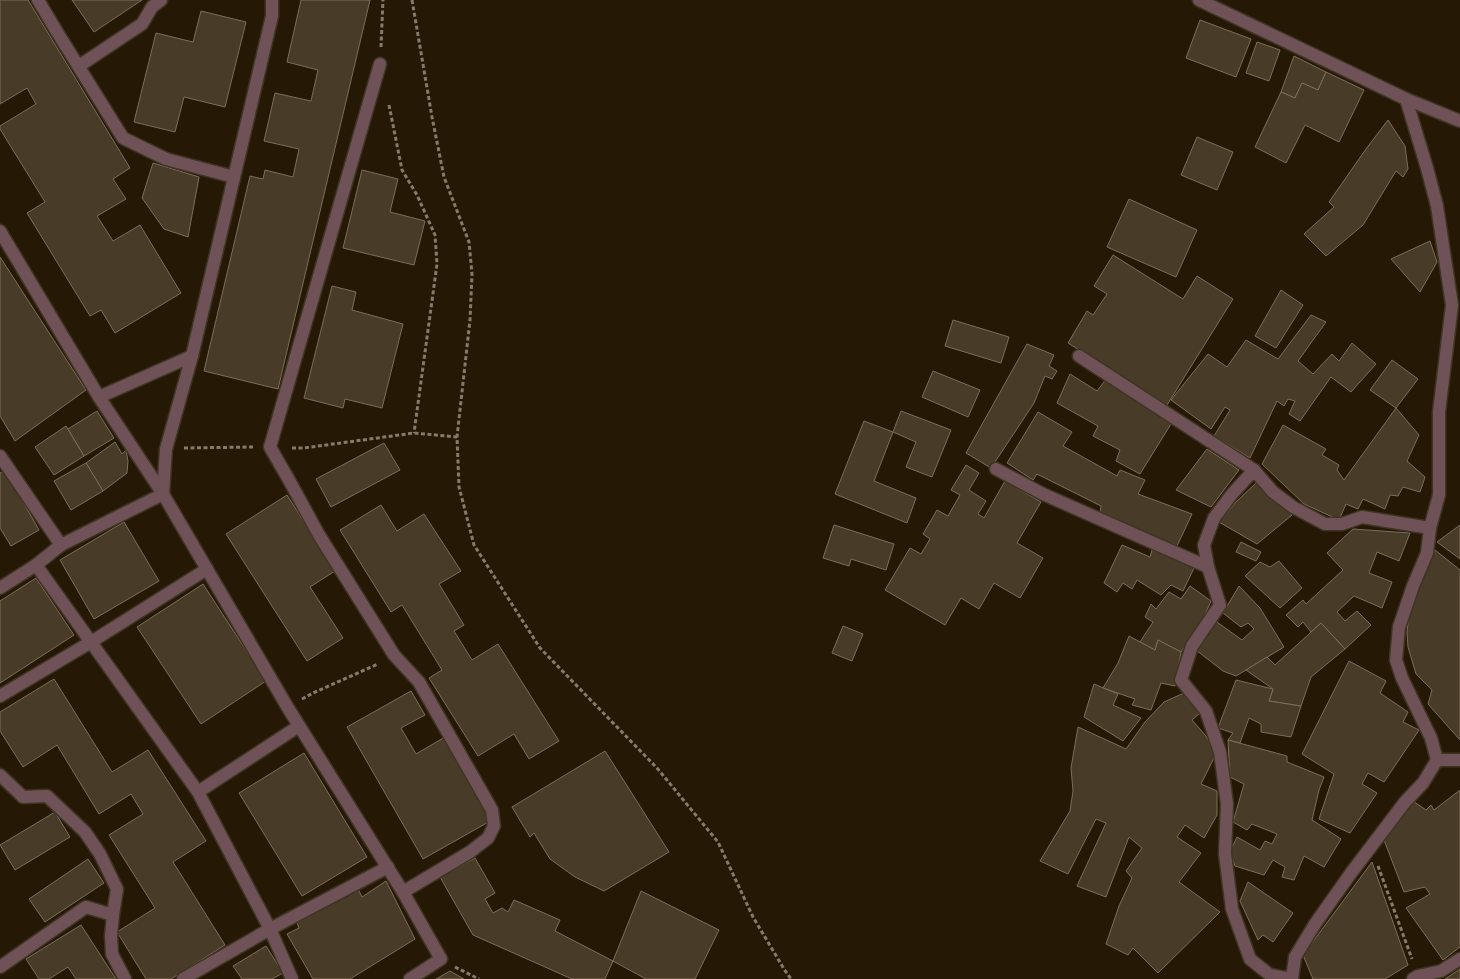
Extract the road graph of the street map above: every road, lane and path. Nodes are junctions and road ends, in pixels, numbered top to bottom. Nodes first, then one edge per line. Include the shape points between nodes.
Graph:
1 (38, 0) edge
2 (161, 0) edge
3 (272, 0) edge
4 (383, 0) edge
5 (412, 0) edge
6 (1199, 0) edge
7 (380, 64) joint
8 (79, 66) junction
9 (1406, 99) junction
10 (388, 102) dead end
11 (1460, 121) edge
12 (234, 177) junction
13 (0, 231) edge
14 (192, 356) junction
15 (1079, 356) dead end
16 (99, 397) junction
17 (414, 433) junction
18 (457, 437) junction
19 (270, 448) junction
20 (166, 449) junction
21 (2, 461) edge
22 (996, 470) dead end
23 (1254, 470) junction
24 (162, 494) junction
25 (1430, 528) junction
26 (60, 545) junction
27 (36, 566) junction
28 (1208, 567) junction
29 (207, 569) junction
30 (0, 588) edge
31 (91, 642) junction
32 (394, 655) junction
33 (0, 696) edge
34 (288, 708) junction
35 (299, 726) junction
36 (1437, 760) junction
37 (1460, 760) edge
38 (0, 775) edge
39 (198, 792) junction
40 (1372, 846) junction
41 (388, 867) junction
42 (403, 892) junction
43 (113, 915) junction
44 (270, 929) junction
45 (1460, 959) edge
46 (441, 960) junction
47 (0, 967) edge
48 (1416, 978) edge
49 (125, 979) edge
50 (184, 979) edge
51 (292, 979) edge
52 (410, 979) edge
53 (478, 979) edge
54 (791, 979) edge
55 (1292, 979) edge

1 - 8 street
2 - 8 street via 152,7 142,24
3 - 12 street via 272,16
4 - 7 path
5 - 18 path via 444,177 469,242 472,274 470,320
6 - 9 street
7 - 19 street
8 - 12 street via 124,138 166,159
9 - 11 street
9 - 25 street via 1437,206 1452,305 1439,412 1439,495
10 - 17 path via 402,170 435,235 437,264
12 - 14 street
13 - 16 street
14 - 16 street
14 - 20 street
15 - 23 street
16 - 24 street
17 - 18 path
17 - 19 path via 304,448
18 - 54 path via 459,487 474,546 540,648 657,768 718,842 753,917
19 - 20 path
19 - 32 street via 319,535
20 - 24 street
21 - 26 street
22 - 28 street
23 - 25 street via 1273,492 1325,524 1342,524 1362,517
23 - 28 street via 1214,518 1204,545
24 - 26 street
24 - 29 street
25 - 36 street via 1427,553 1399,627 1396,660 1431,738
26 - 27 street
27 - 30 street
27 - 31 street
28 - 55 street via 1220,605 1192,646 1181,680 1206,711 1220,752 1227,804 1225,854 1232,909 1250,959 1270,975
29 - 31 street
29 - 34 street
31 - 33 street
31 - 39 street
32 - 34 path
32 - 42 street via 418,682 492,810 494,826 488,838 470,852
34 - 35 street
35 - 39 street
35 - 41 street
36 - 37 street
36 - 40 street via 1423,783
38 - 43 street via 23,797 47,796 85,832 100,854 117,890
39 - 44 street
40 - 48 path
40 - 55 street via 1295,957
41 - 42 street
41 - 44 street
42 - 46 street
43 - 47 street via 86,907
43 - 49 street via 112,954
44 - 50 street
44 - 51 street
45 - 48 street via 1441,971
46 - 52 street
46 - 53 path

